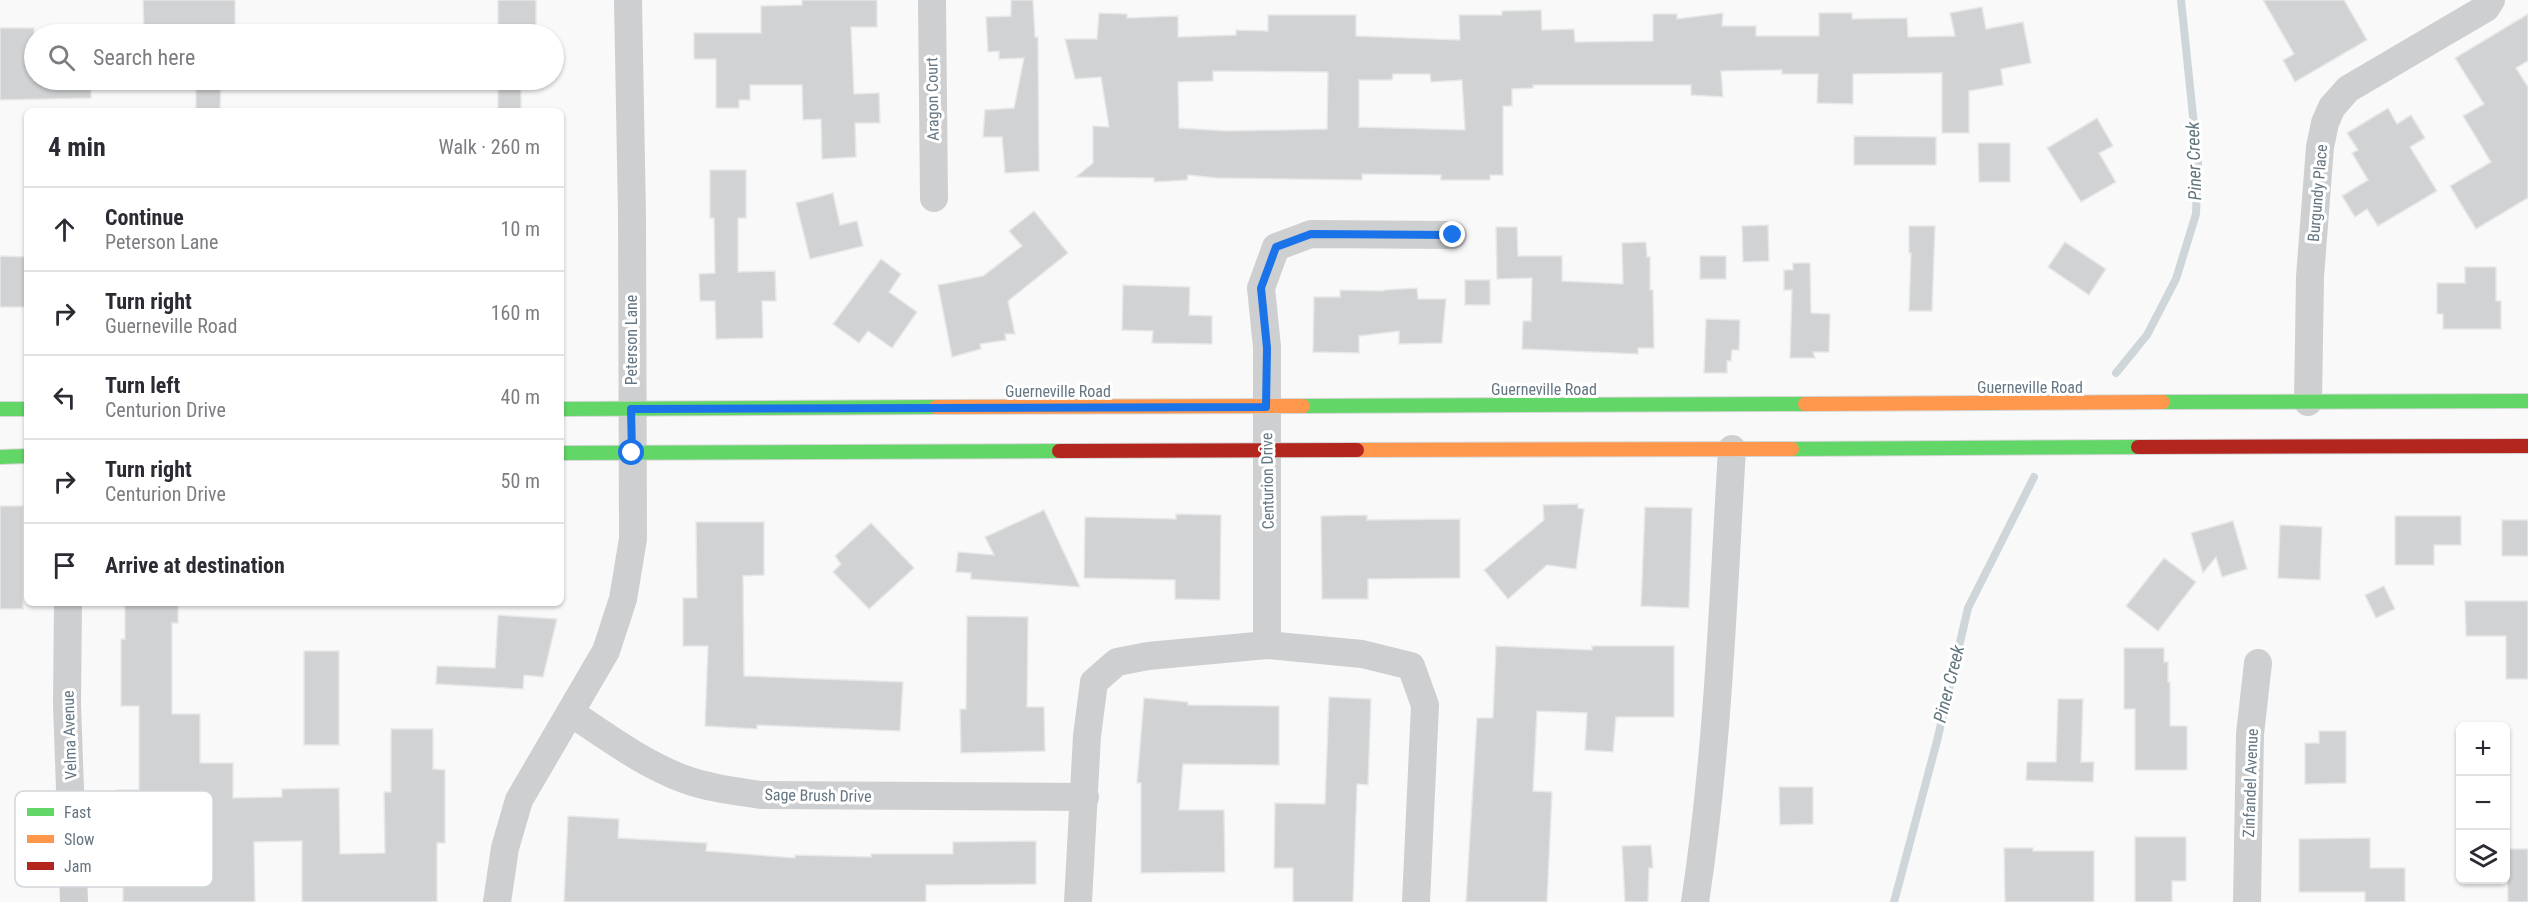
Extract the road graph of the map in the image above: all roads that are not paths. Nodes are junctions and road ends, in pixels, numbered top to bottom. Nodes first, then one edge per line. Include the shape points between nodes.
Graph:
1 (628, 0) edge
2 (932, 0) edge
3 (2491, 0) edge
4 (934, 198) dead end
5 (1453, 235) dead end
6 (2528, 401) edge
7 (2308, 402) junction
8 (1266, 407) junction
9 (0, 409) edge
10 (24, 409) edge
11 (564, 409) edge
12 (631, 409) junction
13 (2528, 446) edge
14 (1732, 449) junction
15 (1268, 451) junction
16 (564, 453) edge
17 (632, 453) junction
18 (24, 456) edge
19 (0, 457) edge
20 (68, 606) edge
21 (1267, 645) junction
22 (2258, 663) dead end
23 (572, 713) junction
24 (70, 791) edge
25 (1085, 797) junction
26 (73, 887) edge
27 (74, 902) edge
28 (497, 902) edge
29 (1078, 902) edge
30 (1416, 902) edge
31 (1695, 902) edge
32 (2247, 902) edge

1 - 12 street, Peterson Lane
2 - 4 street, Aragon Court
3 - 7 street, Burgundy Place via 2486,8 2348,89 2332,107 2320,147 2310,277
5 - 8 street, Centurion Drive via 1311,234 1276,247 1261,288 1267,348
6 - 7 main road, Guerneville Road
7 - 8 main road, Guerneville Road
8 - 12 main road, Guerneville Road
8 - 15 street, Centurion Drive
9 - 10 main road
11 - 12 main road, Guerneville Road
12 - 17 street, Peterson Lane
13 - 14 main road
14 - 15 main road
14 - 31 street via 1715,732
15 - 17 main road
15 - 21 street, Centurion Drive
16 - 17 main road
17 - 23 street, Peterson Lane via 633,539 623,598 606,651
18 - 19 main road
20 - 24 street, Velma Avenue
21 - 25 street via 1117,662 1094,682
21 - 30 street via 1362,654 1411,666 1425,705
22 - 32 street, Zinfandel Avenue via 2250,734
23 - 25 street, Sage Brush Drive via 646,763 685,780 732,791 761,795
23 - 28 street, Peterson Lane via 541,758 519,800 505,848
25 - 29 street
26 - 27 street, Velma Avenue

